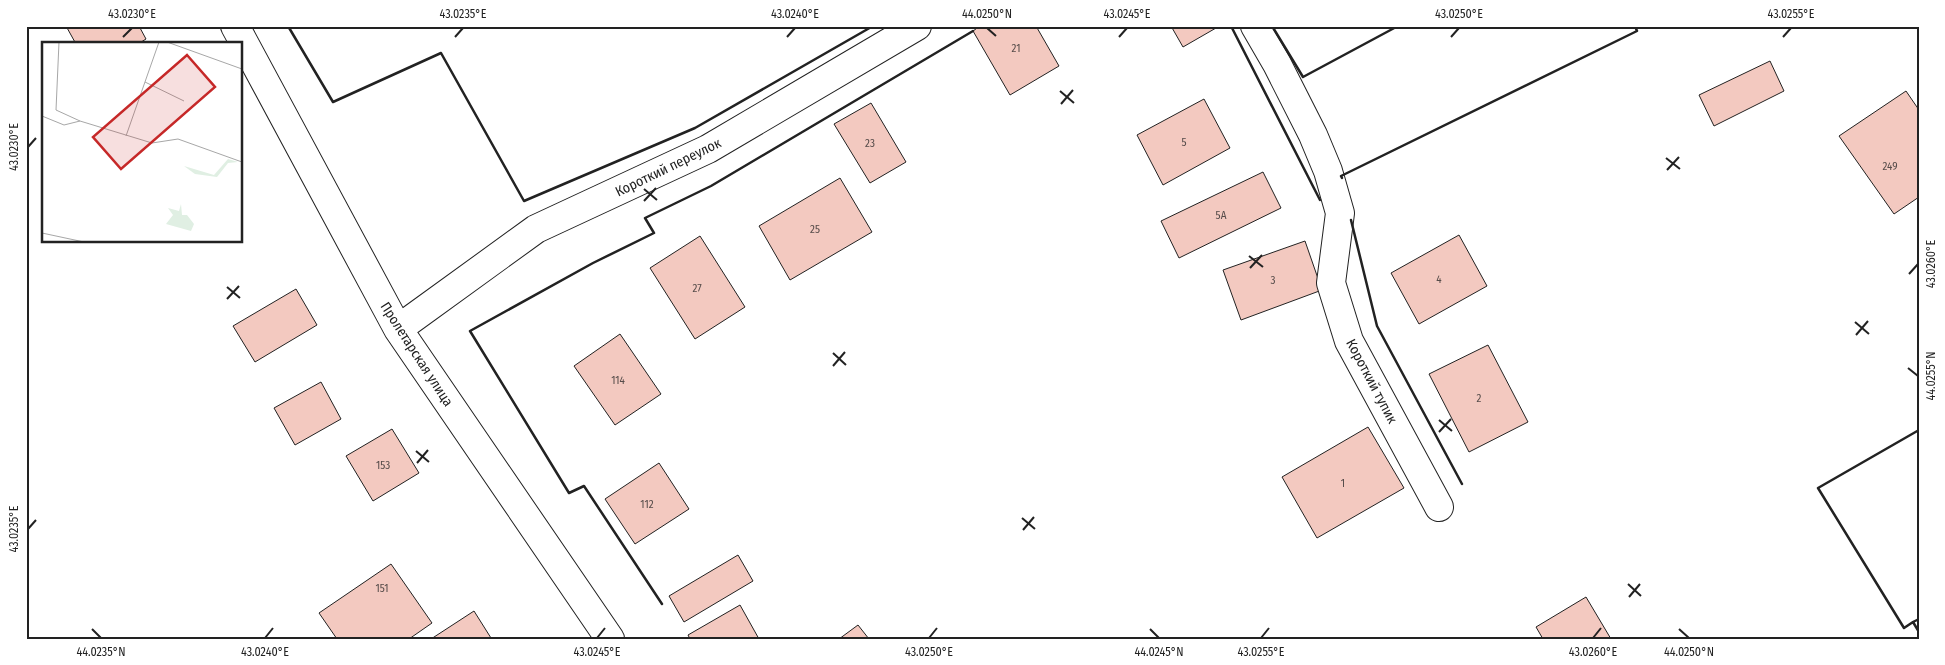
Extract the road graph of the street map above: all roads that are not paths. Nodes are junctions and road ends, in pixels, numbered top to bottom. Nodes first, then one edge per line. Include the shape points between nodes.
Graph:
1 (236, 26) edge
2 (917, 26) edge
3 (1256, 26) edge
4 (398, 329) junction
5 (1439, 507) dead end
6 (610, 639) edge

1 - 4 street, Пролетарская улица
2 - 4 street, Короткий переулок via 708,149 536,230
3 - 5 street, Короткий тупик via 1313,135 1328,171 1340,213 1331,283 1349,340
4 - 6 street, Пролетарская улица

